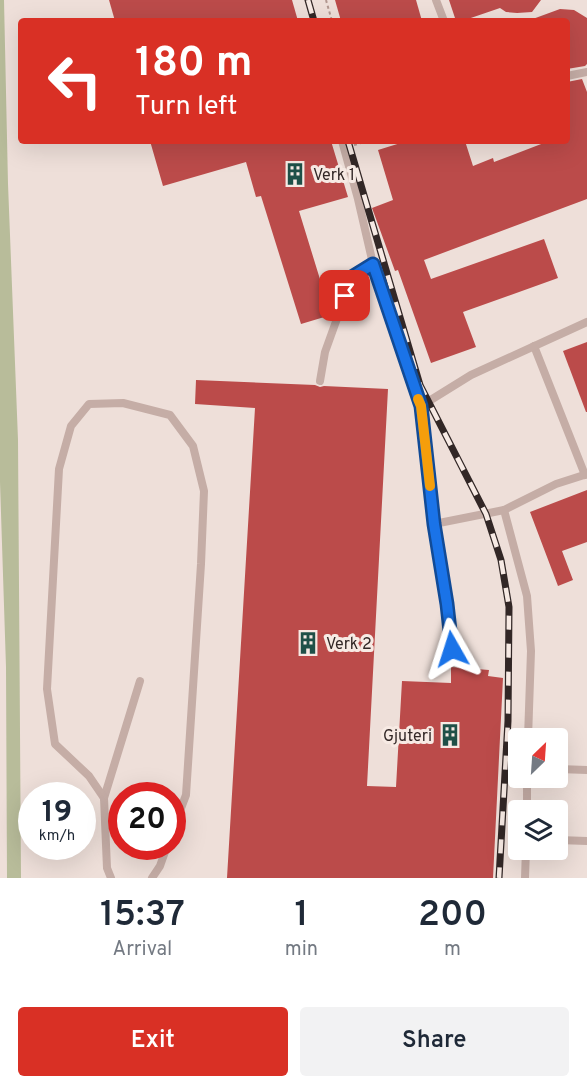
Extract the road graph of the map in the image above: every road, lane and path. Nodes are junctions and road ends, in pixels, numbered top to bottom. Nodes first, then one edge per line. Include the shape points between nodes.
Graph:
1 (326, 0) edge
2 (436, 0) edge
3 (331, 18) edge
4 (443, 18) edge
5 (587, 72) edge
6 (570, 75) edge
7 (343, 144) edge
8 (373, 264) junction
9 (587, 322) edge
10 (534, 346) junction
11 (320, 381) dead end
12 (421, 406) junction
13 (586, 475) edge
14 (504, 510) junction
15 (434, 524) junction
16 (452, 649) dead end
17 (140, 681) dead end
18 (528, 728) edge
19 (568, 769) edge
20 (587, 770) edge
21 (186, 795) edge
22 (104, 798) junction
23 (568, 840) edge
24 (587, 841) edge
25 (162, 860) edge
26 (526, 860) edge
27 (111, 878) edge
28 (152, 878) edge
29 (525, 878) edge

1 - 3 path
2 - 4 lane
5 - 6 lane
7 - 8 lane
8 - 11 lane via 352,277
8 - 12 lane
9 - 10 lane
10 - 12 lane via 471,375
10 - 13 lane
12 - 15 lane
13 - 14 lane via 556,484
14 - 15 lane
14 - 18 lane via 527,596 531,651
15 - 16 lane
17 - 22 lane
19 - 20 lane
21 - 22 lane via 204,491 193,446 170,415 123,403 88,404 71,426 60,469 47,689 55,744 89,776
22 - 27 lane via 107,868
23 - 24 lane
25 - 28 lane
26 - 29 lane

